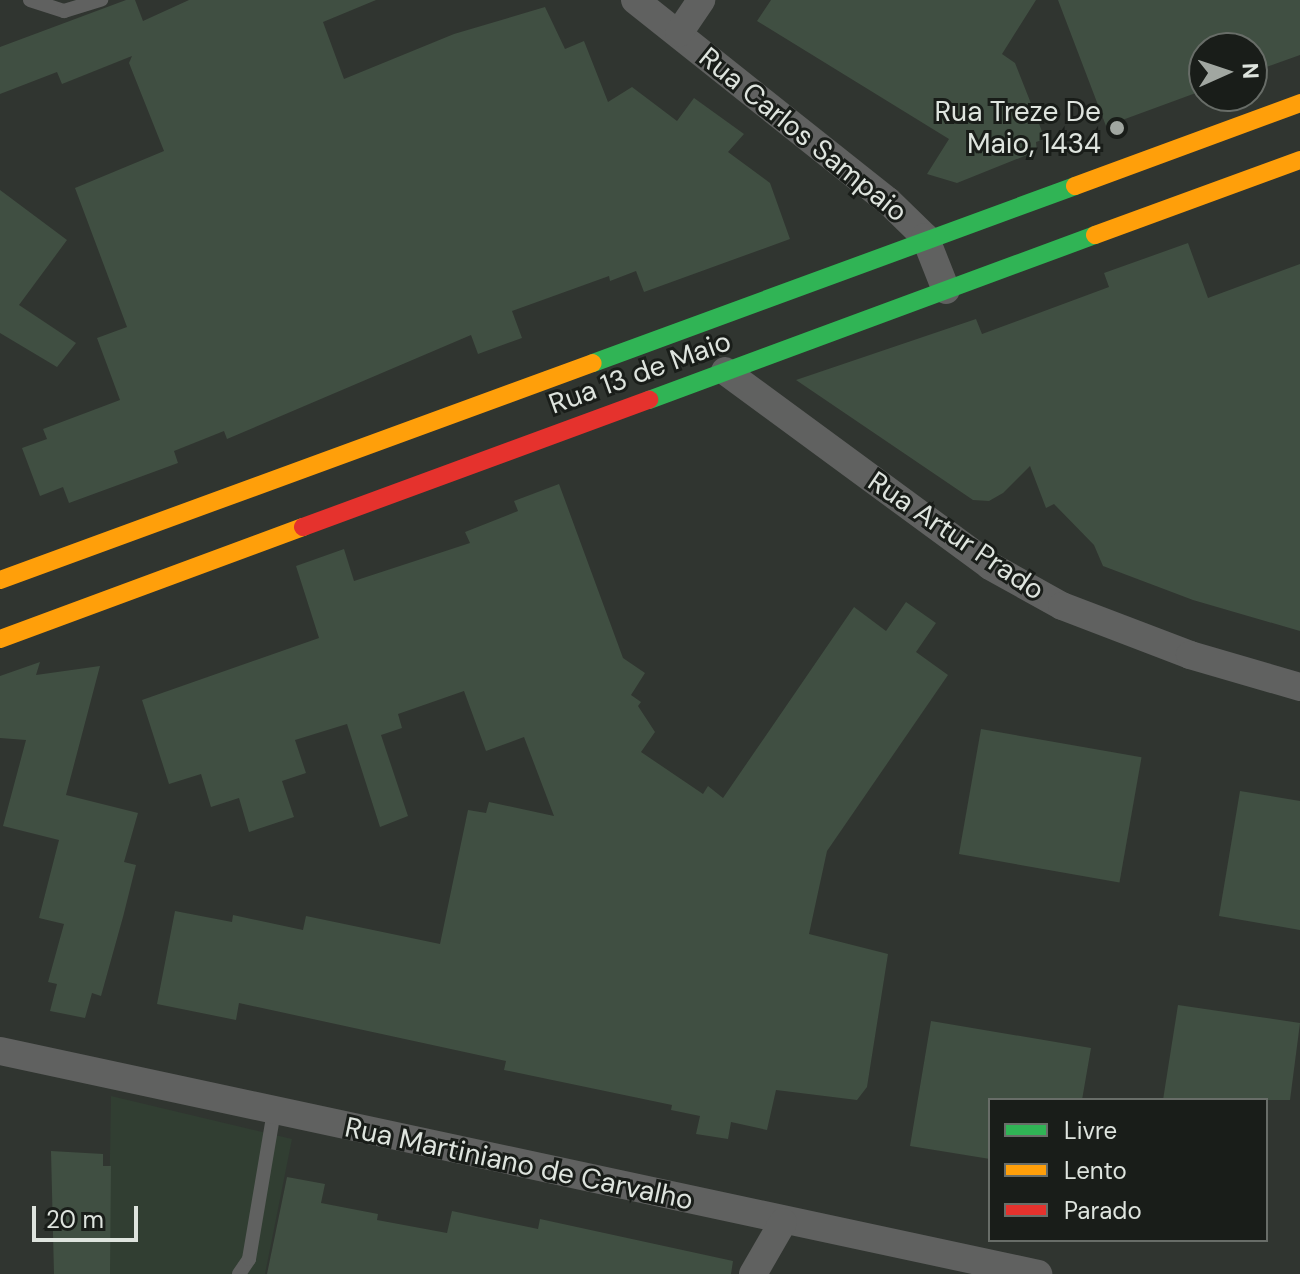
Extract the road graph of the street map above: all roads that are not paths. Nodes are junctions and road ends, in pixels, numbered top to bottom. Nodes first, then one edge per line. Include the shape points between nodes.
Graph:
1 (30, 0) edge
2 (101, 0) edge
3 (635, 0) edge
4 (701, 0) edge
5 (679, 33) junction
6 (1300, 103) edge
7 (1300, 160) edge
8 (925, 237) junction
9 (946, 290) junction
10 (725, 371) junction
11 (0, 580) edge
12 (0, 639) edge
13 (1300, 687) edge
14 (0, 1051) edge
15 (274, 1111) junction
16 (783, 1222) junction
17 (239, 1274) edge
18 (753, 1274) edge
19 (1038, 1274) edge

1 - 2 lane via 64,11
3 - 5 street, Rua Carlos Sampaio
4 - 5 street
5 - 8 street, Rua Carlos Sampaio via 888,201
6 - 8 main road, Rua 13 de Maio
7 - 9 main road, Rua 13 de Maio
8 - 9 street, Rua Carlos Sampaio
8 - 11 main road, Rua 13 de Maio
9 - 10 main road, Rua 13 de Maio
10 - 12 main road, Rua 13 de Maio
10 - 13 street, Rua Artur Prado via 990,566 1062,606 1190,655
14 - 15 street, Rua Martiniano de Carvalho
15 - 16 street, Rua Martiniano de Carvalho
15 - 17 lane via 249,1259
16 - 18 street
16 - 19 street, Rua Martiniano de Carvalho

